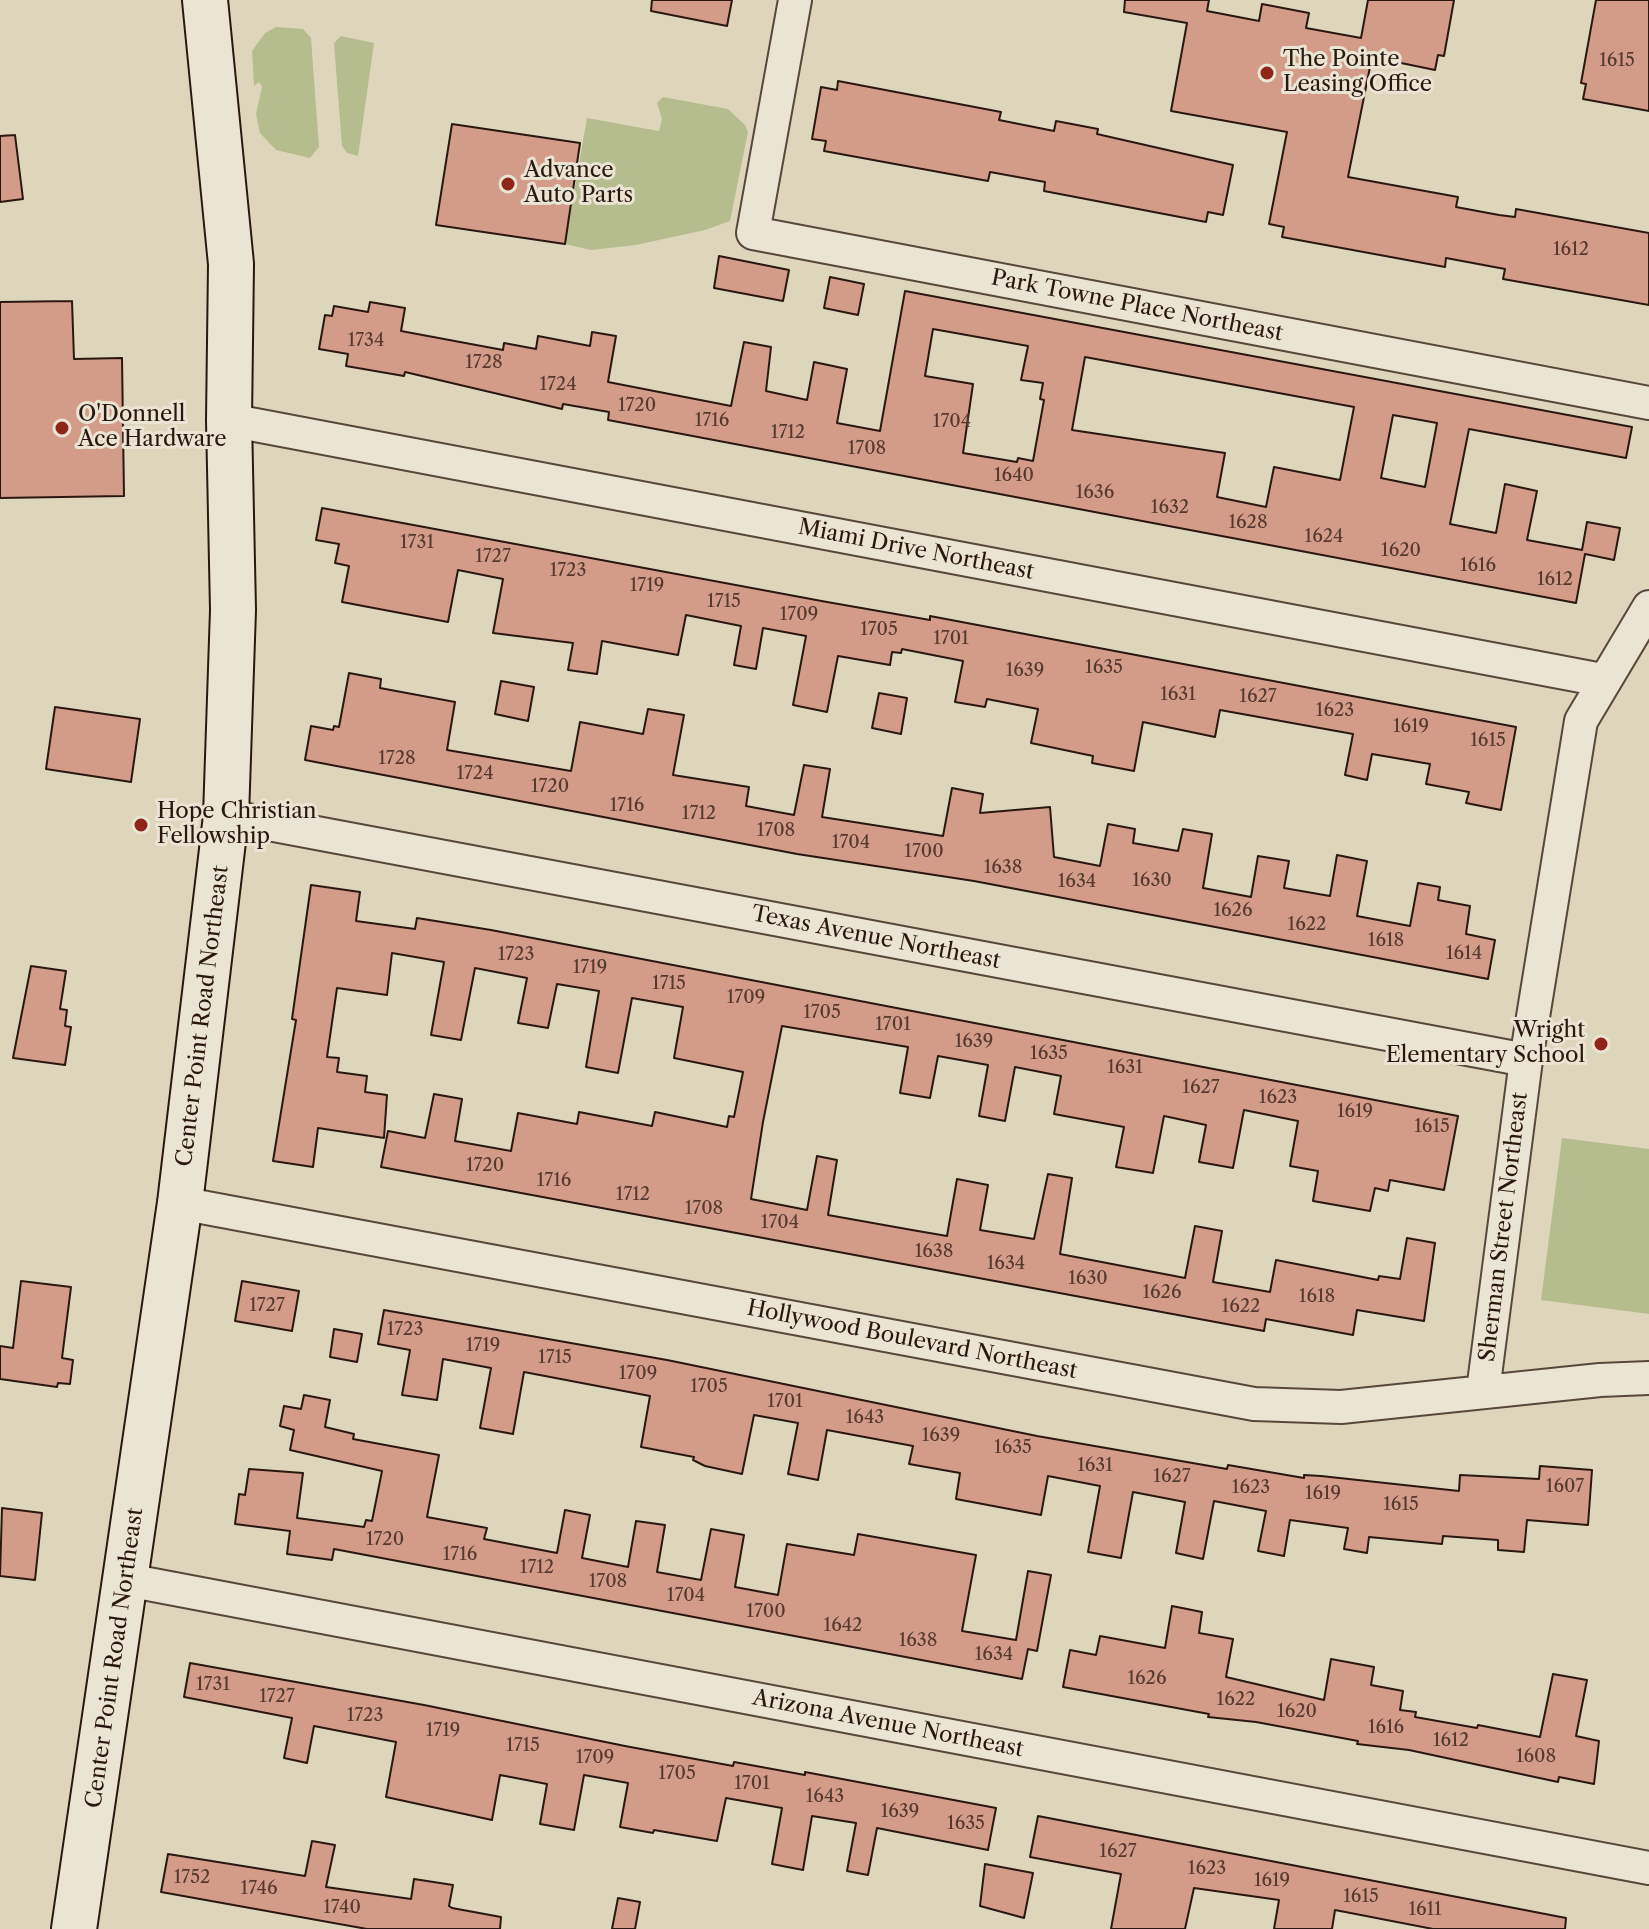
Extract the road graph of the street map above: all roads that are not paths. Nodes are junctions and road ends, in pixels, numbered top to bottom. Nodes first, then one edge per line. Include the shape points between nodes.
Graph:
1 (205, 0) edge
2 (795, 0) edge
3 (1649, 403) edge
4 (229, 420) junction
5 (1649, 607) edge
6 (1602, 680) junction
7 (226, 816) junction
8 (1526, 1060) junction
9 (180, 1203) junction
10 (1649, 1378) edge
11 (1483, 1391) junction
12 (127, 1580) junction
13 (1649, 1868) edge
14 (74, 1929) edge

1 - 4 main road, Center Point Road Northeast via 231,264
2 - 3 street, Park Towne Place Northeast via 753,233
4 - 6 street, Miami Drive Northeast
4 - 7 main road, Center Point Road Northeast via 233,610
5 - 6 street, Sherman Street Northeast
6 - 8 street, Sherman Street Northeast via 1581,721
7 - 8 street, Texas Avenue Northeast
7 - 9 main road, Center Point Road Northeast
8 - 11 street, Sherman Street Northeast
9 - 11 street, Hollywood Boulevard Northeast via 1254,1404 1341,1407
9 - 12 main road, Center Point Road Northeast
10 - 11 street, Hollywood Boulevard Northeast
12 - 13 street, Arizona Avenue Northeast
12 - 14 main road, Center Point Road Northeast

